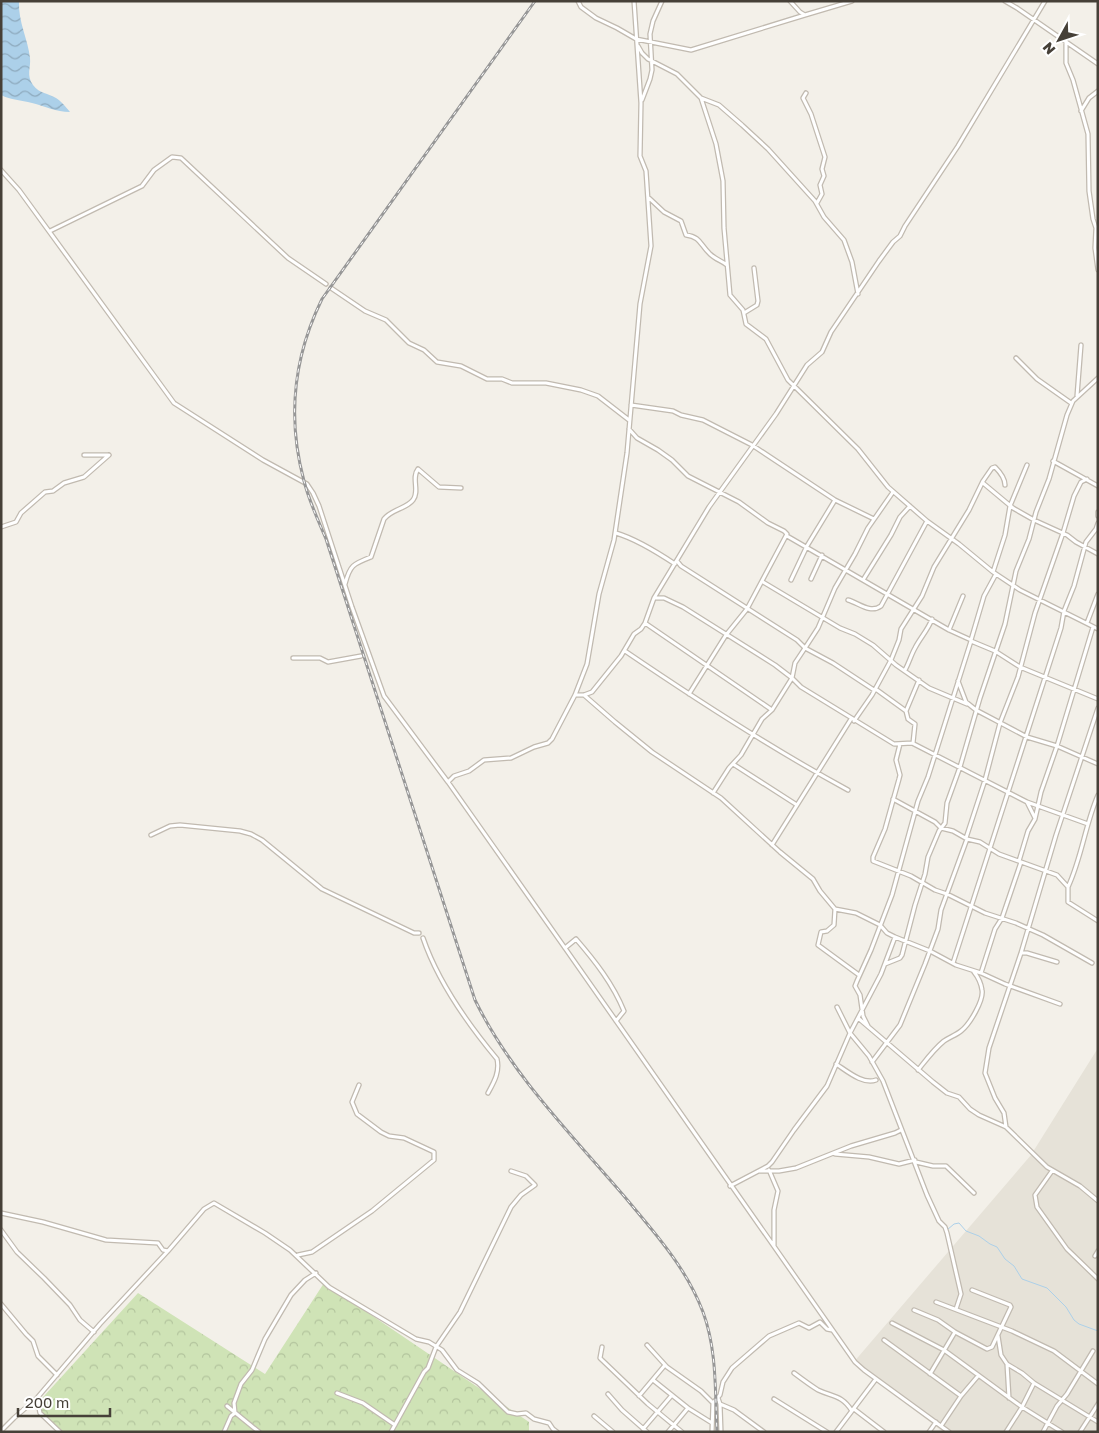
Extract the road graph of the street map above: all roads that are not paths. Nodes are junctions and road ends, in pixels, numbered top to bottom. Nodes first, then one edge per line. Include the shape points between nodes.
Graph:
1 (578, 1) edge
2 (634, 1) edge
3 (662, 1) edge
4 (790, 1) edge
5 (852, 1) edge
6 (1005, 1) edge
7 (1045, 1) edge
8 (805, 14) junction
9 (1034, 21) junction
10 (636, 39) junction
11 (650, 42) junction
12 (1066, 42) junction
13 (652, 62) junction
14 (1098, 64) edge
15 (1098, 91) edge
16 (806, 93) dead end
17 (700, 98) junction
18 (641, 103) junction
19 (1081, 111) junction
20 (1, 170) edge
21 (648, 197) junction
22 (817, 203) junction
23 (49, 231) junction
24 (729, 266) junction
25 (754, 268) dead end
26 (1098, 270) edge
27 (326, 284) dead end
28 (331, 288) dead end
29 (858, 294) junction
30 (744, 313) junction
31 (1081, 345) dead end
32 (1016, 358) dead end
33 (1098, 378) edge
34 (793, 387) junction
35 (1077, 396) junction
36 (1071, 404) junction
37 (631, 405) junction
38 (630, 420) junction
39 (629, 428) junction
40 (752, 445) junction
41 (84, 455) dead end
42 (1053, 461) junction
43 (1027, 465) dead end
44 (1087, 479) junction
45 (983, 483) junction
46 (1005, 484) dead end
47 (1098, 486) edge
48 (461, 488) dead end
49 (719, 492) junction
50 (893, 492) junction
51 (834, 500) junction
52 (910, 506) junction
53 (1010, 506) junction
54 (1098, 512) edge
55 (1098, 516) edge
56 (874, 519) junction
57 (1034, 520) junction
58 (926, 521) junction
59 (1098, 523) edge
60 (1, 527) edge
61 (616, 533) junction
62 (1063, 533) junction
63 (788, 536) junction
64 (950, 539) junction
65 (807, 546) junction
66 (1085, 547) junction
67 (1098, 554) edge
68 (822, 555) junction
69 (676, 563) junction
70 (847, 569) junction
71 (995, 573) junction
72 (812, 579) dead end
73 (791, 580) dead end
74 (863, 580) junction
75 (763, 582) junction
76 (345, 584) junction
77 (1013, 585) junction
78 (888, 594) junction
79 (1098, 594) edge
80 (963, 596) dead end
81 (654, 598) junction
82 (848, 600) dead end
83 (1040, 600) junction
84 (747, 609) junction
85 (914, 609) junction
86 (1064, 611) junction
87 (822, 617) junction
88 (932, 619) junction
89 (645, 623) junction
90 (1087, 624) junction
91 (1093, 627) junction
92 (1098, 629) edge
93 (949, 630) junction
94 (726, 635) junction
95 (971, 641) junction
96 (805, 648) junction
97 (625, 650) junction
98 (995, 652) junction
99 (361, 656) dead end
100 (294, 658) dead end
101 (890, 660) junction
102 (707, 666) junction
103 (1020, 667) junction
104 (905, 670) junction
105 (792, 678) junction
106 (1045, 678) junction
107 (919, 680) junction
108 (958, 681) junction
109 (874, 690) junction
110 (1075, 690) junction
111 (689, 694) junction
112 (576, 695) junction
113 (584, 695) junction
114 (952, 699) junction
115 (1098, 699) edge
116 (967, 704) junction
117 (1098, 708) edge
118 (772, 710) junction
119 (976, 710) junction
120 (906, 711) junction
121 (852, 720) junction
122 (1000, 723) junction
123 (753, 734) junction
124 (1027, 736) junction
125 (900, 744) junction
126 (913, 744) junction
127 (1058, 746) junction
128 (935, 755) junction
129 (1081, 757) junction
130 (733, 764) junction
131 (1098, 764) edge
132 (960, 767) junction
133 (817, 774) junction
134 (985, 780) junction
135 (448, 782) junction
136 (848, 790) dead end
137 (1007, 792) junction
138 (713, 793) junction
139 (1098, 794) edge
140 (893, 799) junction
141 (1028, 802) junction
142 (797, 805) junction
143 (1038, 806) junction
144 (916, 812) junction
145 (1063, 815) junction
146 (1035, 819) junction
147 (1088, 824) junction
148 (941, 828) junction
149 (150, 835) dead end
150 (966, 839) junction
151 (772, 845) junction
152 (990, 847) junction
153 (1020, 862) junction
154 (898, 872) junction
155 (1045, 872) junction
156 (922, 882) junction
157 (1068, 887) junction
158 (947, 894) junction
159 (971, 906) junction
160 (835, 909) junction
161 (1002, 918) junction
162 (1098, 921) edge
163 (880, 925) junction
164 (1027, 929) junction
165 (420, 933) dead end
166 (895, 937) junction
167 (423, 938) dead end
168 (906, 941) junction
169 (565, 948) junction
170 (930, 951) junction
171 (1020, 953) junction
172 (1057, 962) dead end
173 (1092, 962) dead end
174 (953, 963) junction
175 (886, 964) junction
176 (973, 970) junction
177 (981, 973) junction
178 (859, 975) junction
179 (1009, 986) junction
180 (1060, 1004) dead end
181 (837, 1007) dead end
182 (862, 1010) junction
183 (858, 1018) junction
184 (616, 1021) junction
185 (868, 1026) junction
186 (850, 1033) junction
187 (887, 1043) junction
188 (872, 1062) junction
189 (836, 1064) junction
190 (918, 1070) junction
191 (876, 1080) dead end
192 (359, 1084) dead end
193 (488, 1093) dead end
194 (1006, 1127) junction
195 (902, 1130) junction
196 (833, 1154) junction
197 (915, 1161) junction
198 (769, 1170) junction
199 (1052, 1170) junction
200 (511, 1171) dead end
201 (760, 1171) junction
202 (730, 1186) junction
203 (974, 1193) dead end
204 (1098, 1201) edge
205 (1, 1213) edge
206 (1, 1230) edge
207 (774, 1247) junction
208 (168, 1251) junction
209 (1098, 1251) edge
210 (297, 1255) junction
211 (1095, 1256) dead end
212 (316, 1273) junction
213 (1098, 1279) edge
214 (972, 1290) dead end
215 (936, 1302) dead end
216 (1, 1304) edge
217 (956, 1309) junction
218 (914, 1310) dead end
219 (892, 1323) dead end
220 (1002, 1328) junction
221 (832, 1330) junction
222 (94, 1332) junction
223 (955, 1332) junction
224 (998, 1333) junction
225 (884, 1340) dead end
226 (646, 1345) dead end
227 (436, 1347) junction
228 (602, 1347) dead end
229 (944, 1350) junction
230 (1093, 1351) dead end
231 (1007, 1364) junction
232 (665, 1365) junction
233 (1081, 1372) junction
234 (794, 1373) dead end
235 (929, 1374) junction
236 (58, 1375) junction
237 (978, 1376) junction
238 (876, 1379) junction
239 (653, 1380) junction
240 (1034, 1383) junction
241 (1098, 1384) edge
242 (337, 1393) dead end
243 (608, 1394) dead end
244 (672, 1395) junction
245 (639, 1396) junction
246 (961, 1396) junction
247 (37, 1398) junction
248 (718, 1398) junction
249 (1009, 1398) junction
250 (774, 1399) dead end
251 (1062, 1400) junction
252 (713, 1403) junction
253 (720, 1404) junction
254 (1098, 1404) edge
255 (227, 1406) dead end
256 (1022, 1407) junction
257 (688, 1408) junction
258 (853, 1410) junction
259 (657, 1412) junction
260 (235, 1413) junction
261 (594, 1416) dead end
262 (1089, 1416) junction
263 (936, 1422) junction
264 (1098, 1422) edge
265 (712, 1423) junction
266 (1048, 1423) junction
267 (395, 1425) junction
268 (673, 1425) junction
269 (941, 1426) junction
270 (643, 1428) junction
271 (1008, 1428) junction
272 (3, 1430) edge
273 (60, 1432) edge
274 (224, 1432) edge
275 (259, 1432) edge
276 (391, 1432) edge
277 (557, 1432) edge
278 (613, 1432) edge
279 (647, 1432) edge
280 (668, 1432) edge
281 (682, 1432) edge
282 (712, 1432) edge
283 (721, 1432) edge
284 (764, 1432) edge
285 (827, 1432) edge
286 (836, 1432) edge
287 (884, 1432) edge
288 (929, 1432) edge
289 (949, 1432) edge
290 (1006, 1432) edge
291 (1014, 1432) edge
292 (1043, 1432) edge
293 (1062, 1432) edge
294 (1080, 1432) edge

1 - 10 street via 596,18
2 - 10 street
3 - 11 street via 653,21
4 - 8 street
5 - 8 street
6 - 9 street
7 - 9 street
8 - 11 street via 691,50
9 - 12 street
9 - 29 street via 900,236
10 - 11 street
10 - 13 street via 642,53
10 - 18 street
11 - 13 street
12 - 14 street
12 - 19 street via 1066,63
13 - 17 street via 677,74
13 - 18 street
15 - 19 street
16 - 22 street via 803,98 824,156 822,194
17 - 22 street via 718,106 742,125
17 - 24 street via 716,144 723,181
18 - 21 street via 640,156 646,171
19 - 26 street via 1088,134 1089,192 1096,228
20 - 23 street
21 - 24 street via 664,212 681,221 686,235 694,236 711,255
21 - 37 street via 651,246 640,304
22 - 29 street via 824,217 844,240
23 - 27 street via 142,186 154,170 172,156 181,158 288,258
23 - 76 street via 174,403 306,484 319,506
24 - 30 street via 730,295
25 - 30 street via 758,305
28 - 38 street via 365,311 386,320 436,362 461,366 487,379 546,383 581,390 598,396
29 - 34 street via 831,332 822,352 807,366
30 - 34 street via 746,324 766,339
31 - 35 street
32 - 36 street via 1028,372
33 - 35 street
34 - 40 street
34 - 50 street via 845,435
35 - 36 street
36 - 42 street
37 - 38 street
37 - 40 street via 673,411 702,420
38 - 39 street
39 - 49 street via 637,438 658,450 688,476
39 - 61 street
40 - 49 street
40 - 51 street
41 - 60 street via 109,455 84,477 45,492 16,522
42 - 44 street
42 - 57 street
43 - 53 street
44 - 47 street
44 - 62 street via 1081,482 1074,496
45 - 46 street via 995,467
45 - 53 street
45 - 64 street
48 - 76 street via 439,487 418,470 415,497 388,514 371,557 350,568
49 - 63 street
49 - 69 street
50 - 52 street
50 - 56 street
51 - 56 street
51 - 65 street
52 - 58 street
52 - 74 street via 900,517
53 - 57 street
53 - 71 street
54 - 55 street
56 - 70 street
57 - 62 street
57 - 77 street
58 - 64 street
58 - 78 street
59 - 66 street
61 - 69 street via 628,536
61 - 112 street via 599,594 587,664
62 - 66 street
62 - 83 street
63 - 65 street
63 - 75 street
64 - 71 street
64 - 85 street
65 - 68 street
65 - 73 street
66 - 67 street
66 - 86 street
68 - 70 street
68 - 72 street
69 - 81 street
69 - 84 street
70 - 74 street
70 - 87 street
71 - 77 street
71 - 95 street via 984,596
74 - 78 street
75 - 84 street
75 - 87 street
76 - 135 street via 384,696
77 - 83 street
77 - 98 street
78 - 82 street via 881,606 874,610
78 - 85 street
79 - 90 street
80 - 93 street
81 - 89 street
81 - 94 street via 673,602
83 - 86 street
83 - 103 street
84 - 94 street
84 - 96 street via 798,640
85 - 88 street
85 - 101 street via 901,629
86 - 90 street
86 - 106 street
87 - 96 street
87 - 101 street via 873,645
88 - 93 street
88 - 104 street
89 - 97 street
89 - 102 street
90 - 91 street
91 - 92 street
91 - 110 street
93 - 95 street
94 - 102 street
94 - 105 street
95 - 98 street
95 - 108 street
96 - 105 street via 795,663
96 - 109 street
97 - 111 street
97 - 113 street via 592,692
98 - 103 street
98 - 119 street
99 - 100 street via 328,662 320,658
101 - 104 street
101 - 109 street
102 - 111 street
102 - 118 street
103 - 106 street
103 - 122 street
104 - 107 street
105 - 118 street
105 - 121 street
106 - 110 street
106 - 124 street
107 - 114 street
107 - 120 street
108 - 114 street
108 - 116 street
109 - 120 street
109 - 121 street
110 - 115 street
110 - 127 street
111 - 123 street
112 - 113 street
112 - 135 street via 548,743 511,758 484,760
113 - 138 street via 646,747
114 - 116 street
114 - 128 street
116 - 119 street
117 - 129 street
118 - 123 street
119 - 122 street
119 - 132 street
120 - 126 street via 914,724
121 - 125 street via 894,744
121 - 133 street
122 - 124 street
122 - 134 street
123 - 130 street
123 - 133 street
124 - 127 street
124 - 137 street
125 - 126 street
125 - 140 street via 896,760 900,775
126 - 128 street
127 - 129 street
127 - 143 street
128 - 132 street
128 - 144 street
129 - 131 street
129 - 145 street
130 - 138 street
130 - 142 street
132 - 134 street
132 - 148 street
133 - 136 street
133 - 142 street
134 - 137 street
134 - 150 street
135 - 169 street
137 - 141 street
137 - 152 street
138 - 151 street
139 - 147 street
140 - 144 street
140 - 154 street via 872,860
141 - 143 street
141 - 146 street
142 - 151 street
143 - 145 street
143 - 146 street
144 - 148 street
144 - 154 street
145 - 147 street
145 - 155 street
146 - 153 street via 1028,831
147 - 157 street via 1077,868
148 - 150 street
148 - 156 street
149 - 165 street via 175,825 251,834 322,889
150 - 152 street
150 - 158 street
151 - 160 street via 813,880
152 - 153 street
152 - 159 street
153 - 155 street
153 - 161 street
154 - 156 street
154 - 163 street
155 - 157 street via 1058,875
155 - 164 street
156 - 158 street
156 - 168 street
157 - 162 street via 1068,902
158 - 159 street
158 - 170 street
159 - 161 street
159 - 174 street
160 - 163 street
160 - 178 street via 834,926 821,932 818,945
161 - 164 street
161 - 177 street via 995,929
163 - 166 street
163 - 178 street
164 - 171 street
164 - 173 street
166 - 168 street
166 - 175 street
167 - 193 street via 459,1009 497,1059 496,1077
168 - 170 street
168 - 175 street via 900,958
169 - 184 street
169 - 184 street via 576,939 596,963 624,1011
170 - 174 street
170 - 187 street via 900,1025
171 - 172 street
171 - 179 street
174 - 176 street
175 - 182 street
176 - 177 street
176 - 190 street via 982,990 975,1015 960,1032 936,1048
177 - 179 street
178 - 182 street via 855,986
179 - 180 street
179 - 194 street via 985,1073 1004,1113
181 - 186 street
182 - 183 street
182 - 185 street
183 - 185 street
183 - 186 street
184 - 202 street
185 - 187 street
186 - 188 street
186 - 189 street
187 - 188 street
187 - 190 street
188 - 195 street via 888,1092
189 - 191 street via 863,1080
189 - 201 street via 827,1086 776,1158
190 - 194 street via 947,1093 959,1097 974,1112
192 - 210 street via 352,1102 357,1114 370,1126 389,1136 428,1148 434,1152 434,1160 372,1211 312,1252
194 - 199 street
195 - 196 street
195 - 197 street
196 - 197 street via 869,1156 899,1164
196 - 198 street via 796,1168
197 - 203 street via 946,1166
197 - 217 street via 947,1233 961,1294
198 - 201 street
198 - 207 street via 778,1191 774,1210
199 - 204 street
199 - 213 street via 1035,1195 1037,1207 1067,1249
200 - 227 street via 526,1176 535,1185 511,1207 460,1312
201 - 202 street
202 - 207 street
205 - 208 street via 106,1240 158,1244
206 - 222 street
207 - 221 street
208 - 210 street via 204,1209 214,1203
208 - 222 street
209 - 211 street
210 - 212 street
212 - 227 street via 335,1290 416,1339
212 - 260 street via 291,1296 265,1339 252,1370 236,1395
214 - 220 street via 1011,1307
215 - 217 street
216 - 236 street via 33,1341 38,1356
217 - 220 street
218 - 223 street via 938,1320
219 - 229 street
220 - 224 street
220 - 233 street via 1054,1351
221 - 238 street via 855,1362
221 - 248 street via 820,1322 809,1328 799,1323 773,1333 729,1371
222 - 236 street
223 - 224 street via 987,1349 992,1347
223 - 229 street
224 - 231 street via 1000,1355
225 - 235 street
226 - 232 street
227 - 267 street via 428,1368
227 - 277 street via 457,1370 478,1383 506,1410 526,1413 549,1423
228 - 245 street via 600,1358
229 - 235 street
229 - 237 street
230 - 233 street
231 - 240 street
231 - 249 street
232 - 239 street
232 - 252 street
233 - 241 street
233 - 251 street
234 - 258 street via 819,1390 842,1399
235 - 246 street
236 - 247 street
237 - 246 street
237 - 249 street
238 - 258 street
238 - 263 street
239 - 244 street
239 - 245 street
240 - 251 street
240 - 256 street
242 - 267 street via 363,1403
243 - 270 street
244 - 257 street
244 - 259 street
245 - 259 street
246 - 269 street
247 - 272 street
247 - 273 street via 40,1413
248 - 252 street
248 - 253 street
249 - 256 street
250 - 285 street
251 - 262 street
251 - 266 street
252 - 265 street
253 - 283 street
253 - 284 street
254 - 262 street
255 - 260 street
256 - 266 street
256 - 271 street
257 - 265 street
257 - 268 street
258 - 286 street
258 - 287 street
259 - 268 street
259 - 270 street
260 - 274 street
260 - 275 street
261 - 278 street
262 - 264 street
262 - 294 street
263 - 269 street
263 - 288 street
265 - 282 street
266 - 292 street
266 - 293 street
267 - 276 street
268 - 280 street
268 - 281 street
269 - 289 street
270 - 279 street
271 - 290 street
271 - 291 street

